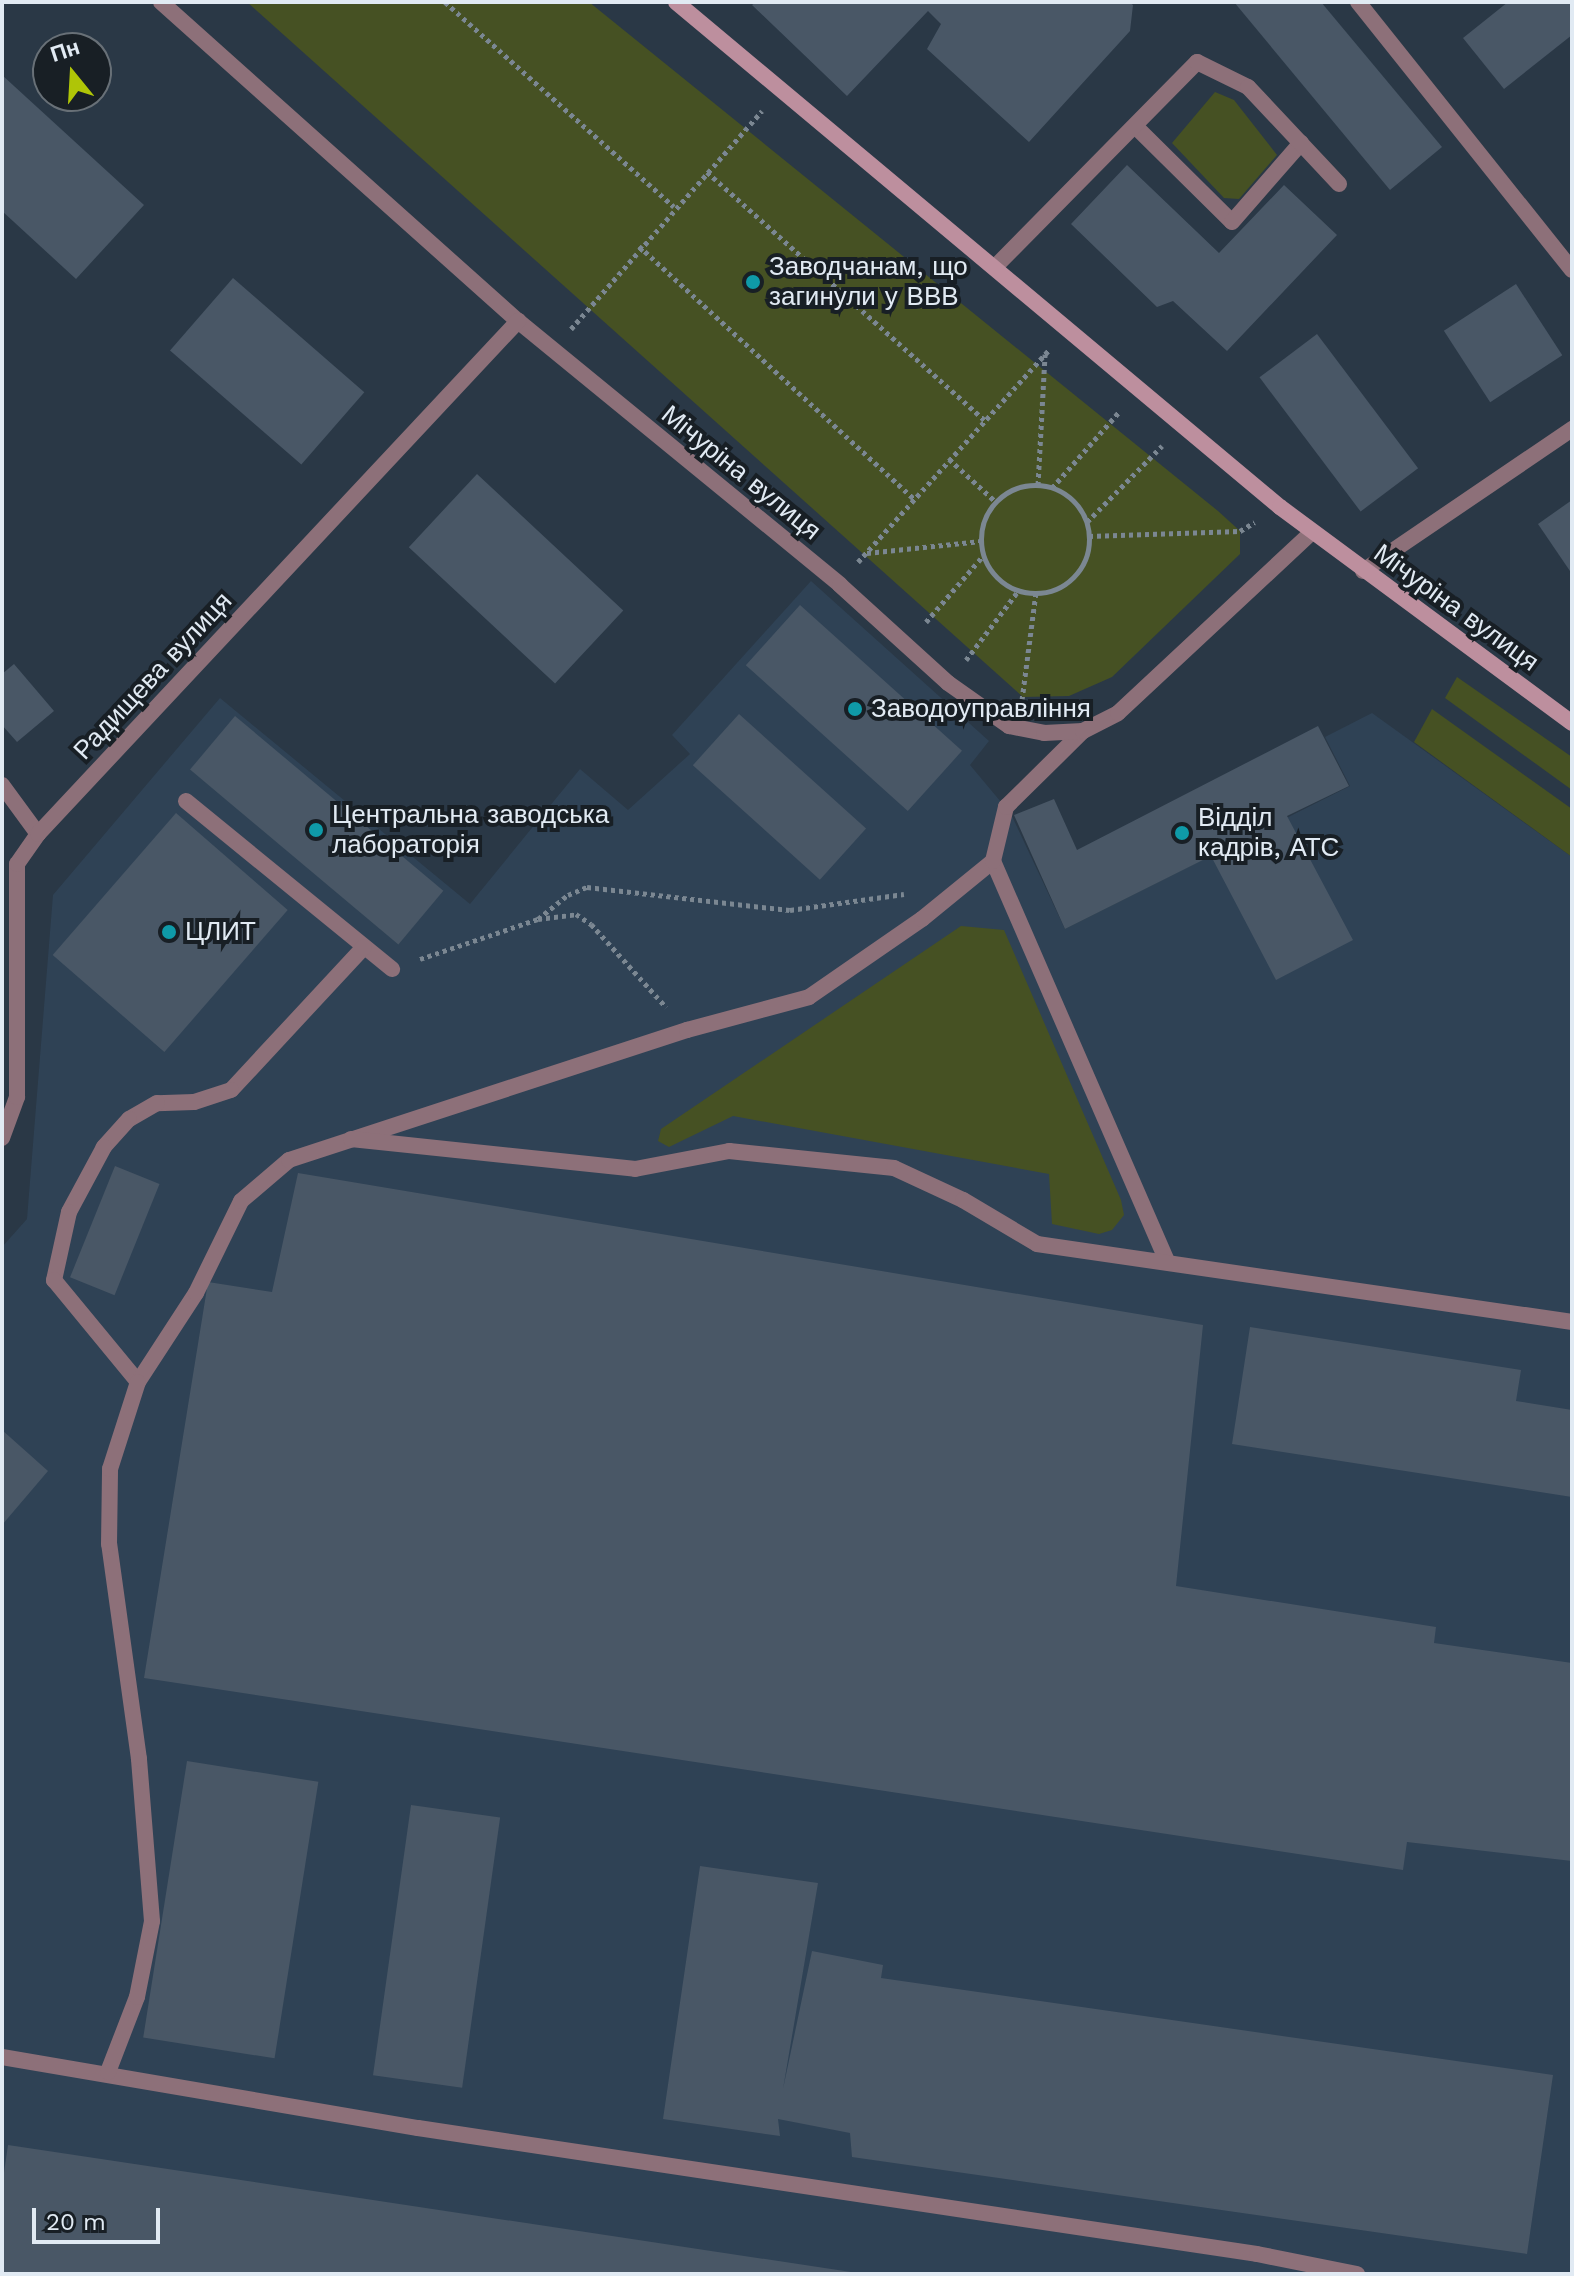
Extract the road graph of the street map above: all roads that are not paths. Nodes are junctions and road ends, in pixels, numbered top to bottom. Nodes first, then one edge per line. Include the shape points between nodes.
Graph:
1 (161, 2) edge
2 (676, 2) edge
3 (1358, 2) edge
4 (1135, 126) junction
5 (1301, 143) junction
6 (1339, 184) dead end
7 (995, 267) junction
8 (1572, 270) edge
9 (518, 321) junction
10 (1572, 429) edge
11 (1312, 532) junction
12 (1363, 571) junction
13 (1572, 723) edge
14 (1083, 731) junction
15 (2, 785) edge
16 (186, 801) dead end
17 (38, 834) junction
18 (993, 861) junction
19 (364, 947) junction
20 (392, 969) road end
21 (2, 1138) edge
22 (343, 1138) junction
23 (1167, 1262) junction
24 (1572, 1322) edge
25 (138, 1382) junction
26 (2, 2057) edge
27 (108, 2072) junction
28 (1357, 2274) edge

1 - 9 street, Мічуріна вулиця
2 - 7 street, Мічуріна вулиця
3 - 8 street
4 - 5 street via 1197,62 1248,87
4 - 5 street via 1232,222
4 - 7 street
5 - 6 street
7 - 11 street, Мічуріна вулиця
9 - 14 street, Мічуріна вулиця via 840,585 948,683 1009,726 1044,733
9 - 17 street, Радищева вулиця
10 - 12 street
11 - 12 street, Мічуріна вулиця
11 - 14 street, Мічуріна вулиця via 1118,713
12 - 13 street, Мічуріна вулиця
14 - 18 street via 1006,807
15 - 17 street
16 - 19 street
17 - 21 street, Радищева вулиця via 17,864 17,1097
18 - 22 street via 809,997
18 - 23 street
19 - 20 street
19 - 25 street via 231,1090 194,1102 157,1103 129,1119 104,1147 69,1212 54,1280
22 - 23 street via 635,1169 729,1151 894,1168 963,1200 1037,1244
22 - 25 street via 289,1160 241,1201 196,1293
23 - 24 street
25 - 27 street via 110,1469 109,1544 139,1759 152,1921 137,1997
26 - 27 street
27 - 28 street via 418,2128 1242,2251

